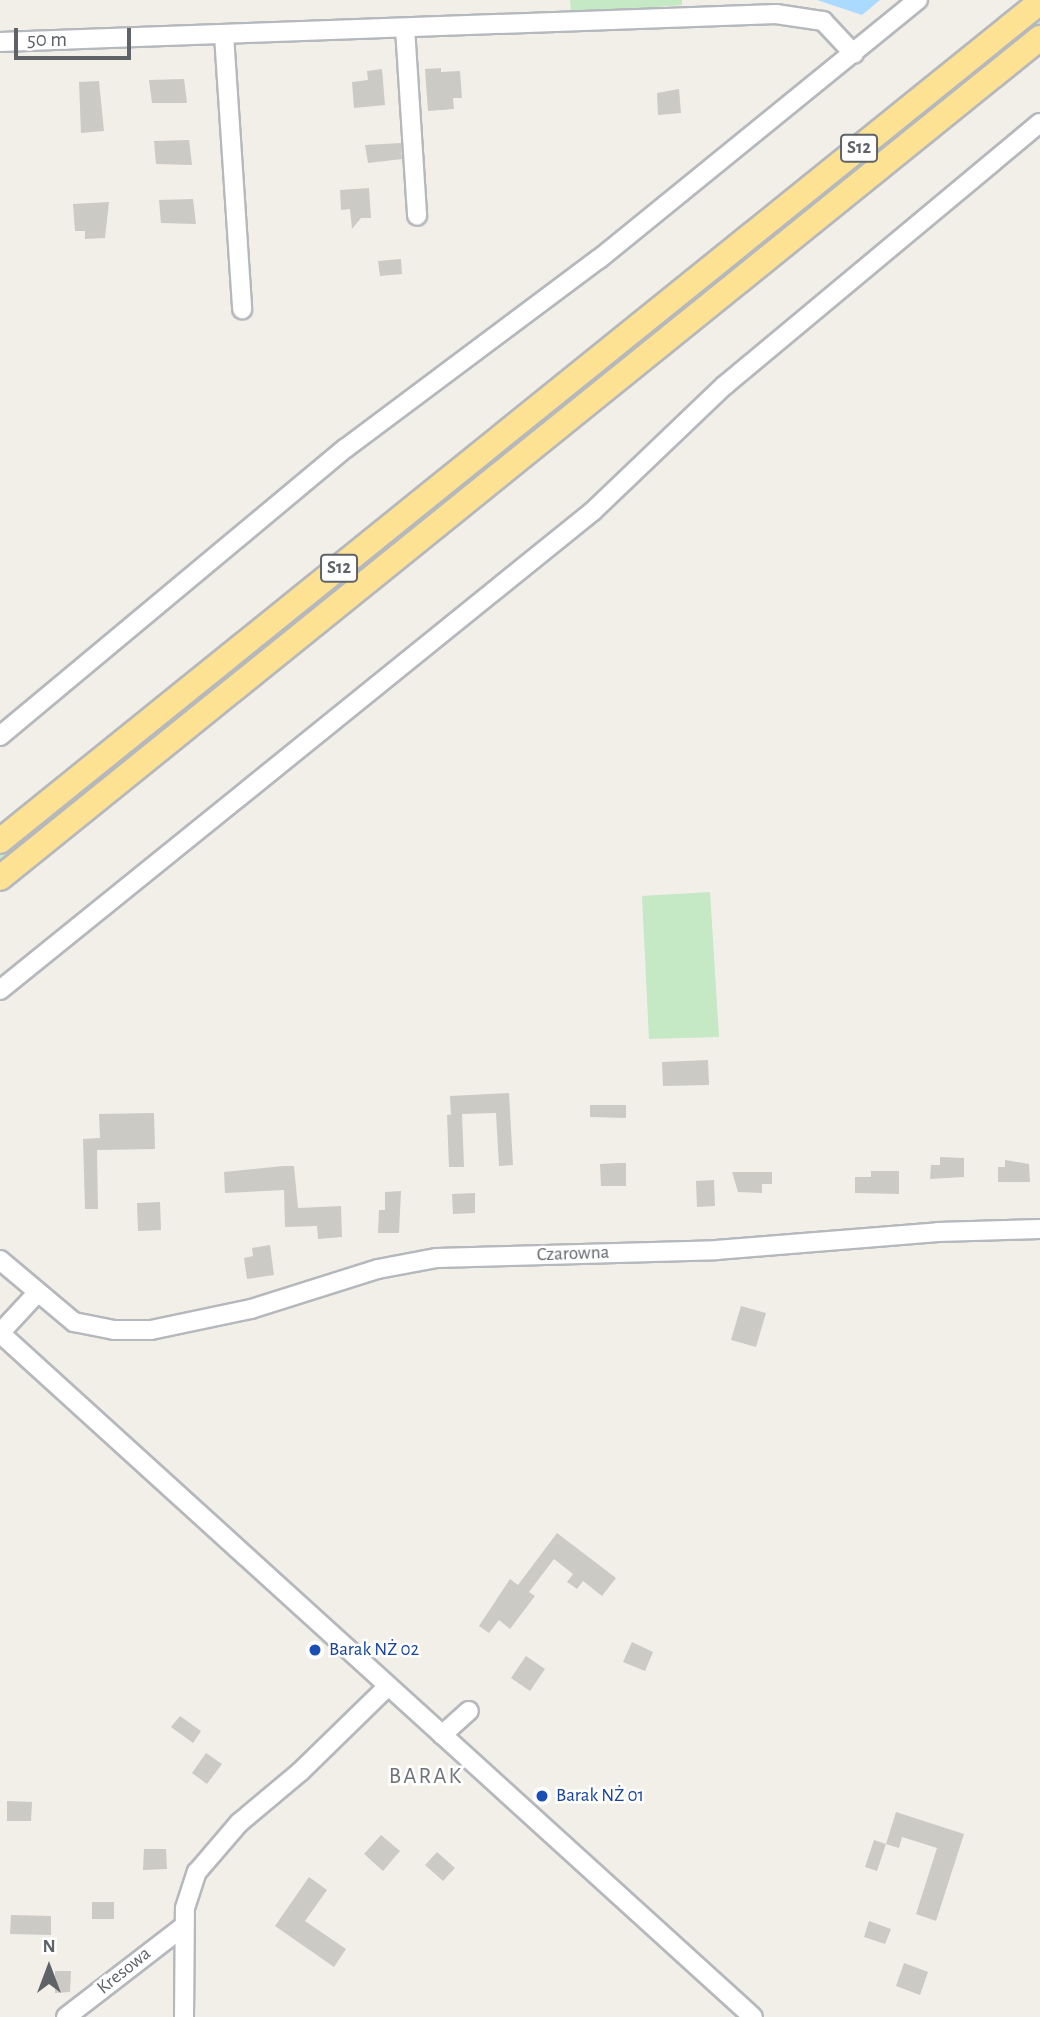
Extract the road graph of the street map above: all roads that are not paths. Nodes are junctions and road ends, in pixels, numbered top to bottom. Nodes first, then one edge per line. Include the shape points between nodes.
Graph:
1 (918, 0) edge
2 (1040, 2) edge
3 (776, 7) edge
4 (405, 28) junction
5 (224, 35) junction
6 (1040, 38) edge
7 (0, 42) edge
8 (854, 54) junction
9 (1040, 124) edge
10 (417, 216) dead end
11 (242, 309) dead end
12 (0, 736) edge
13 (0, 841) edge
14 (0, 877) edge
15 (0, 990) edge
16 (1040, 1229) edge
17 (0, 1260) edge
18 (37, 1293) junction
19 (0, 1333) edge
20 (388, 1686) junction
21 (469, 1712) dead end
22 (442, 1735) junction
23 (183, 1927) junction
24 (66, 2017) edge
25 (184, 2017) edge
26 (753, 2017) edge

1 - 8 street
2 - 13 highway, S12
3 - 4 street
3 - 8 street via 823,22
4 - 5 street
4 - 10 street
5 - 7 street
5 - 11 street
6 - 14 highway, S12
8 - 12 street via 588,268 346,448
9 - 15 street via 724,386 593,511
16 - 18 street, Czarowna via 938,1232 716,1250 437,1258 378,1269 151,1330 114,1330 74,1322
17 - 18 street, Czarowna
18 - 19 street
19 - 20 street
20 - 22 street
20 - 23 street via 214,1847 189,1890
21 - 22 street
22 - 26 street
23 - 24 street, Kresowa
23 - 25 street

